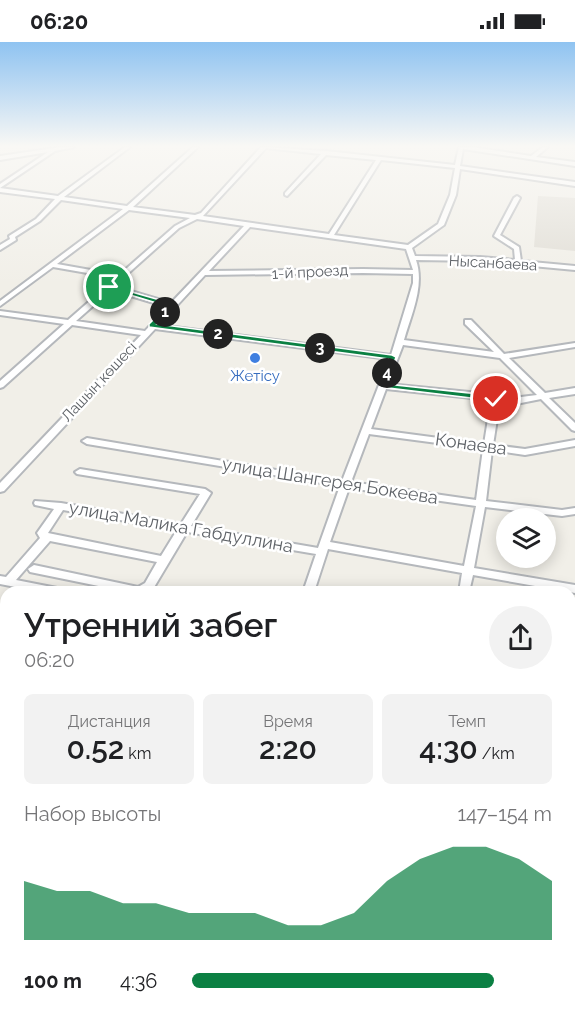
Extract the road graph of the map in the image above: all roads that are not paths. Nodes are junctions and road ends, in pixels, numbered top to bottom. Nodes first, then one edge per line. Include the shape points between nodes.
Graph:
1 (17, 192) edge
2 (67, 192) edge
3 (145, 192) edge
4 (223, 192) edge
5 (358, 192) edge
6 (453, 192) edge
7 (60, 198) junction
8 (517, 198) dead end
9 (129, 207) junction
10 (197, 217) junction
11 (249, 224) junction
12 (0, 235) edge
13 (331, 235) junction
14 (11, 237) junction
15 (409, 247) junction
16 (0, 248) edge
17 (412, 258) junction
18 (518, 263) junction
19 (50, 265) junction
20 (575, 268) edge
21 (417, 272) junction
22 (202, 273) junction
23 (120, 277) junction
24 (109, 287) junction
25 (0, 304) edge
26 (172, 306) junction
27 (0, 313) edge
28 (468, 322) dead end
29 (70, 323) junction
30 (152, 326) junction
31 (145, 333) junction
32 (400, 342) junction
33 (575, 345) edge
34 (504, 356) junction
35 (392, 357) junction
36 (0, 386) edge
37 (382, 386) junction
38 (575, 391) edge
39 (544, 396) junction
40 (496, 399) junction
41 (575, 428) edge
42 (366, 431) junction
43 (87, 441) dead end
44 (575, 443) edge
45 (488, 446) junction
46 (80, 472) dead end
47 (345, 485) junction
48 (0, 489) edge
49 (39, 503) dead end
50 (481, 504) junction
51 (61, 506) junction
52 (575, 511) edge
53 (185, 528) junction
54 (47, 538) junction
55 (323, 549) junction
56 (164, 560) junction
57 (34, 569) dead end
58 (468, 570) junction
59 (4, 581) edge
60 (28, 586) edge
61 (115, 586) edge
62 (149, 586) edge
63 (310, 586) edge
64 (465, 586) edge
65 (558, 586) edge

1 - 7 street
2 - 7 street
3 - 9 street
4 - 10 street
5 - 13 street
6 - 15 street via 441,224
7 - 9 street
7 - 14 street via 38,220
8 - 18 street via 497,236 517,248
9 - 10 street
9 - 19 street
10 - 11 street
10 - 23 street via 177,227
11 - 13 street
11 - 22 street, Лашын көшесі
12 - 14 street
13 - 15 street
14 - 16 street via 14,239
15 - 17 street
17 - 18 street, Нысанбаева
17 - 21 street
18 - 20 street, Нысанбаева
19 - 23 street
19 - 25 street
21 - 22 street, 1-й проезд via 367,269
21 - 32 street
22 - 26 street, Лашын көшесі
23 - 24 street
24 - 26 street
24 - 29 street
26 - 30 street, Лашын көшесі
27 - 29 street
28 - 34 street
29 - 31 street
29 - 36 street
30 - 31 street, Лашын көшесі
30 - 35 street
31 - 48 street, Лашын көшесі
32 - 34 street
32 - 35 street
33 - 34 street
34 - 39 street
35 - 37 street
37 - 40 street
37 - 42 street
38 - 39 street
39 - 40 street
39 - 41 street
40 - 45 street
42 - 45 street, Конаева
42 - 47 street
43 - 47 street, улица Шангерея Бокеева
44 - 45 street, Конаева via 530,452
45 - 50 street
46 - 53 street via 201,491 205,498
47 - 50 street, улица Шангерея Бокеева
47 - 55 street
49 - 51 street, улица Малика Габдуллина
50 - 52 street, улица Шангерея Бокеева
50 - 58 street
51 - 53 street, улица Малика Габдуллина
51 - 54 street via 42,533
53 - 55 street, улица Малика Габдуллина
53 - 56 street
54 - 56 street
54 - 59 street
55 - 58 street, улица Малика Габдуллина
55 - 63 street
56 - 62 street
57 - 61 street
58 - 64 street
58 - 65 street, улица Малика Габдуллина
59 - 60 street

